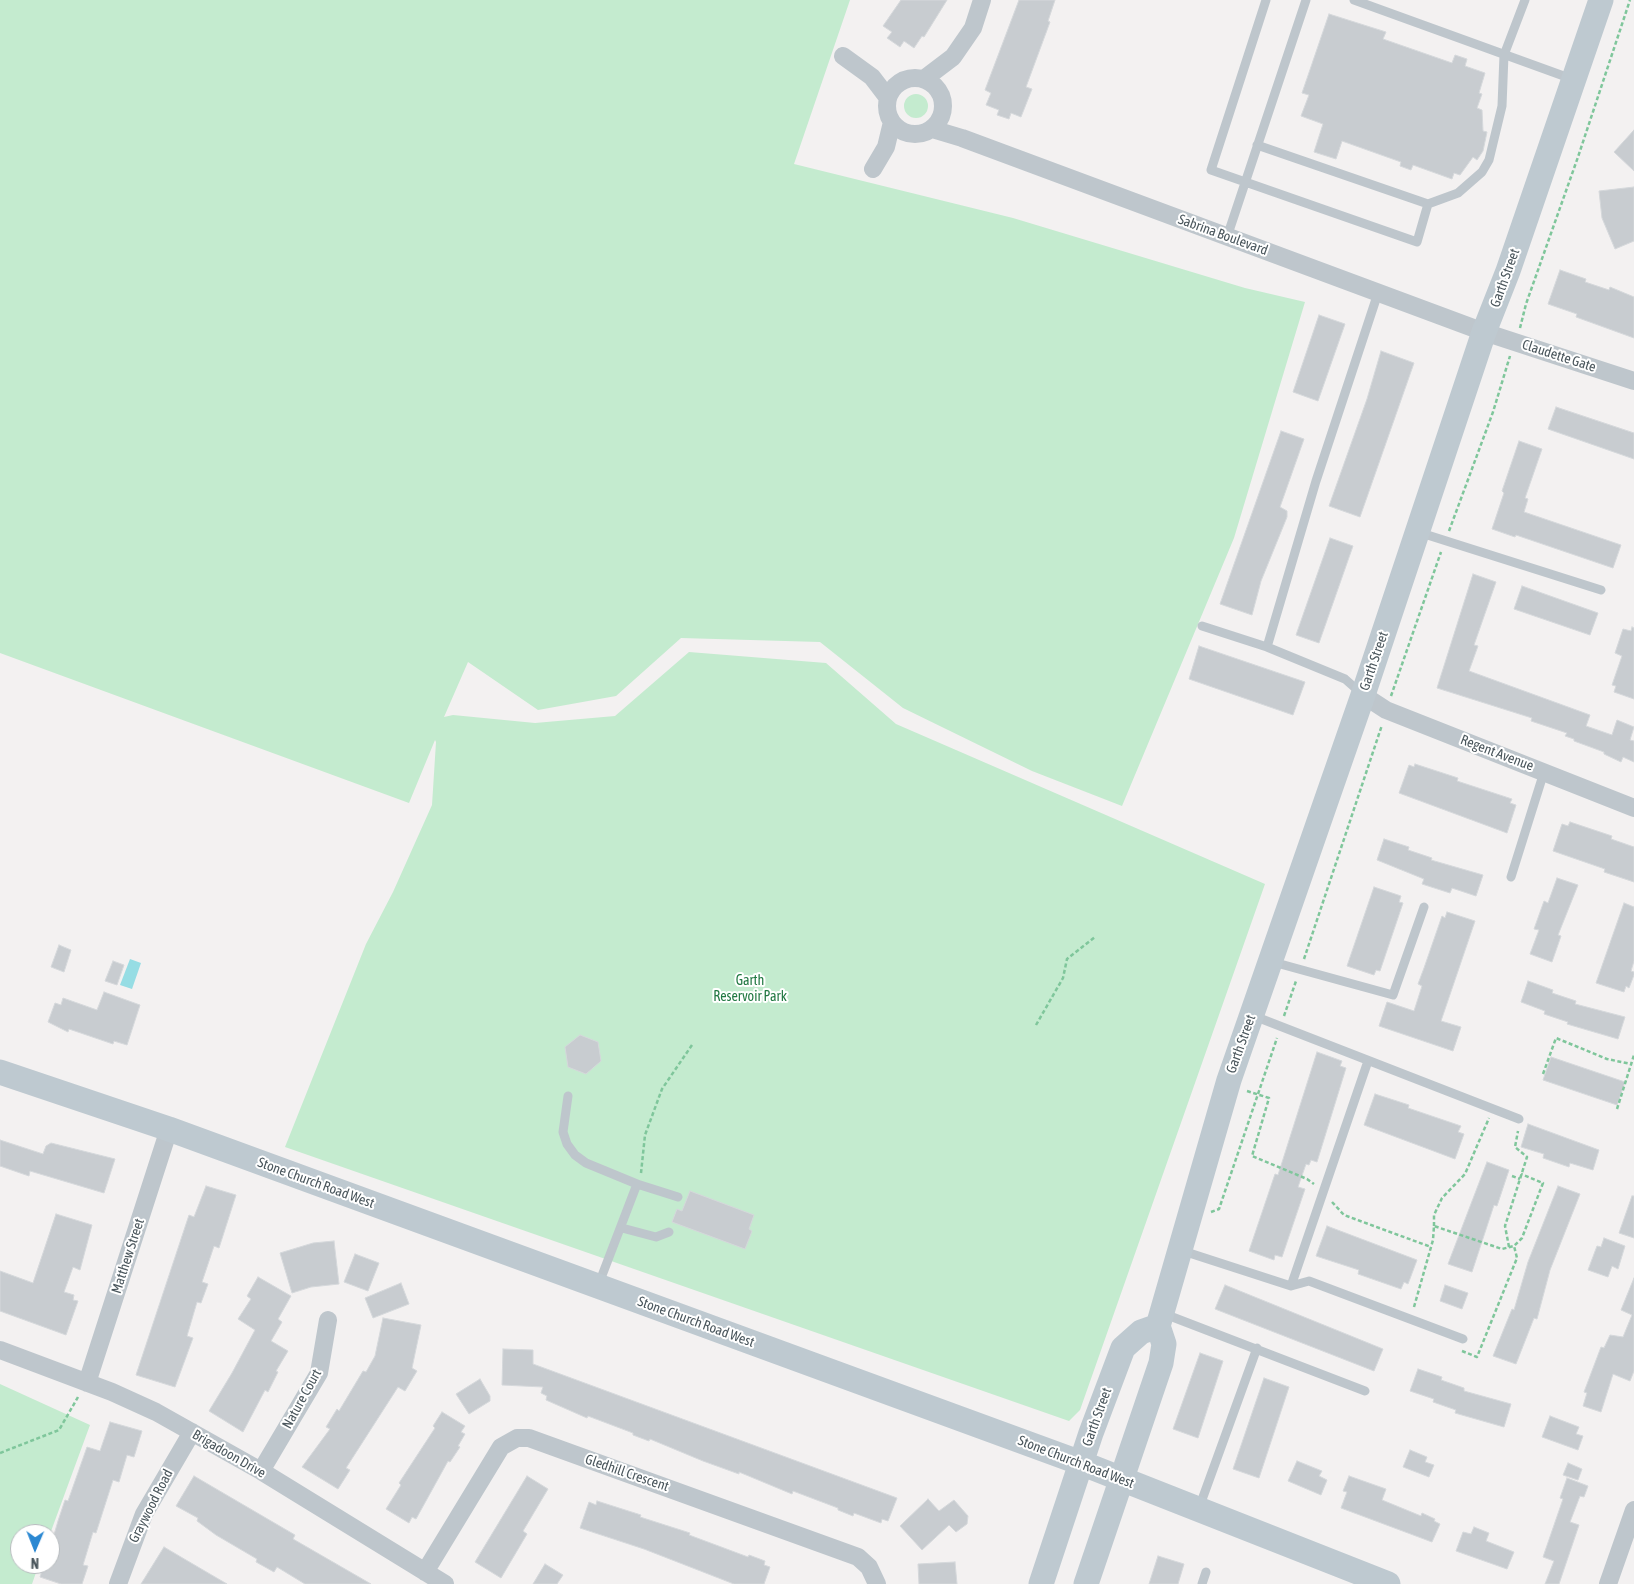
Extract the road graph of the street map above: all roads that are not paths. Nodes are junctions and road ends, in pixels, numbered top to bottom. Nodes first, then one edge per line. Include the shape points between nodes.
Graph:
1 (982, 0) edge
2 (1266, 0) edge
3 (1306, 0) edge
4 (1354, 0) edge
5 (1525, 0) edge
6 (1601, 0) edge
7 (1504, 55) junction
8 (843, 56) dead end
9 (953, 57) junction
10 (872, 77) junction
11 (924, 79) junction
12 (1572, 79) junction
13 (899, 83) junction
14 (942, 94) junction
15 (888, 98) junction
16 (943, 113) junction
17 (892, 122) junction
18 (932, 129) junction
19 (908, 134) junction
20 (962, 138) junction
21 (1258, 145) junction
22 (886, 147) junction
23 (873, 169) dead end
24 (1246, 182) junction
25 (1428, 204) junction
26 (1227, 237) junction
27 (1378, 293) junction
28 (1484, 332) junction
29 (1634, 381) edge
30 (1418, 532) junction
31 (1601, 590) dead end
32 (1202, 626) dead end
33 (1267, 647) junction
34 (1363, 695) junction
35 (1544, 772) junction
36 (1634, 808) edge
37 (1511, 877) dead end
38 (1424, 907) dead end
39 (1271, 962) junction
40 (1251, 1015) junction
41 (1368, 1061) junction
42 (0, 1072) edge
43 (568, 1096) dead end
44 (1519, 1119) road end
45 (169, 1129) junction
46 (639, 1181) junction
47 (678, 1197) dead end
48 (622, 1228) junction
49 (668, 1232) dead end
50 (1180, 1250) junction
51 (598, 1286) junction
52 (1291, 1286) junction
53 (1160, 1319) junction
54 (328, 1320) dead end
55 (1463, 1339) road end
56 (1257, 1348) junction
57 (0, 1350) edge
58 (87, 1382) junction
59 (1365, 1391) dead end
60 (192, 1432) junction
61 (1081, 1462) junction
62 (261, 1472) junction
63 (1121, 1479) junction
64 (1198, 1510) junction
65 (1634, 1510) edge
66 (425, 1572) junction
67 (1206, 1572) dead end
68 (1042, 1582) edge
69 (118, 1584) edge
70 (446, 1584) edge
71 (877, 1584) edge
72 (1086, 1584) edge
73 (1202, 1584) edge
74 (1388, 1584) edge
75 (1608, 1584) edge

1 - 9 street via 973,28
2 - 24 lane via 1211,170
3 - 21 lane
4 - 7 lane
5 - 7 lane
6 - 12 main road, Garth Street
7 - 12 lane
7 - 25 lane via 1502,106 1489,160 1482,172 1458,193
8 - 10 street
9 - 11 street
9 - 14 street
10 - 13 street
10 - 15 street
11 - 13 street via 910,78
11 - 14 street
12 - 28 main road, Garth Street via 1508,272
13 - 15 street
14 - 16 street
15 - 17 street via 888,114
16 - 18 street
16 - 20 street
17 - 19 street
17 - 22 street
18 - 19 street via 923,134
18 - 20 street, Sabrina Boulevard
19 - 22 street
20 - 26 street, Sabrina Boulevard
21 - 24 lane
21 - 25 lane
22 - 23 street
24 - 25 lane via 1417,242
24 - 26 lane
26 - 27 street, Sabrina Boulevard
27 - 28 street, Sabrina Boulevard
27 - 33 lane via 1316,481
28 - 29 street, Claudette Gate
28 - 30 main road, Garth Street
30 - 31 lane
30 - 34 main road, Garth Street
32 - 33 lane
33 - 34 lane via 1345,679
34 - 35 street, Regent Avenue via 1386,710
34 - 39 main road, Garth Street
35 - 36 street, Regent Avenue
35 - 37 lane
38 - 39 lane via 1393,995
39 - 40 main road, Garth Street
40 - 41 lane
40 - 50 main road, Garth Street
41 - 44 lane
41 - 52 lane
42 - 45 main road, Stone Church Road West
43 - 46 lane via 563,1132 575,1155 586,1163
45 - 51 main road, Stone Church Road West
45 - 58 street, Matthew Street
46 - 47 lane
46 - 48 lane
48 - 49 lane via 656,1237
48 - 51 lane
50 - 52 lane
50 - 53 main road, Garth Street
51 - 61 main road, Stone Church Road West
52 - 55 lane via 1309,1281
53 - 56 lane
53 - 61 main road, Garth Street via 1123,1348
53 - 63 main road, Garth Street via 1164,1344 1162,1362
54 - 62 street, Nature Court via 319,1373
56 - 59 lane
56 - 64 lane
57 - 58 street, Brigadoon Drive
58 - 60 street, Brigadoon Drive via 156,1412
60 - 62 street, Brigadoon Drive
60 - 69 street, Graywood Road via 144,1514
61 - 63 main road, Stone Church Road West
61 - 68 main road, Garth Street
62 - 66 street, Brigadoon Drive
63 - 64 main road, Stone Church Road West
63 - 72 main road, Garth Street
64 - 74 main road, Stone Church Road West
65 - 75 street
66 - 70 street, Brigadoon Drive
66 - 71 street, Gledhill Crescent via 501,1447 517,1438 529,1438 858,1557 869,1567
67 - 73 lane

